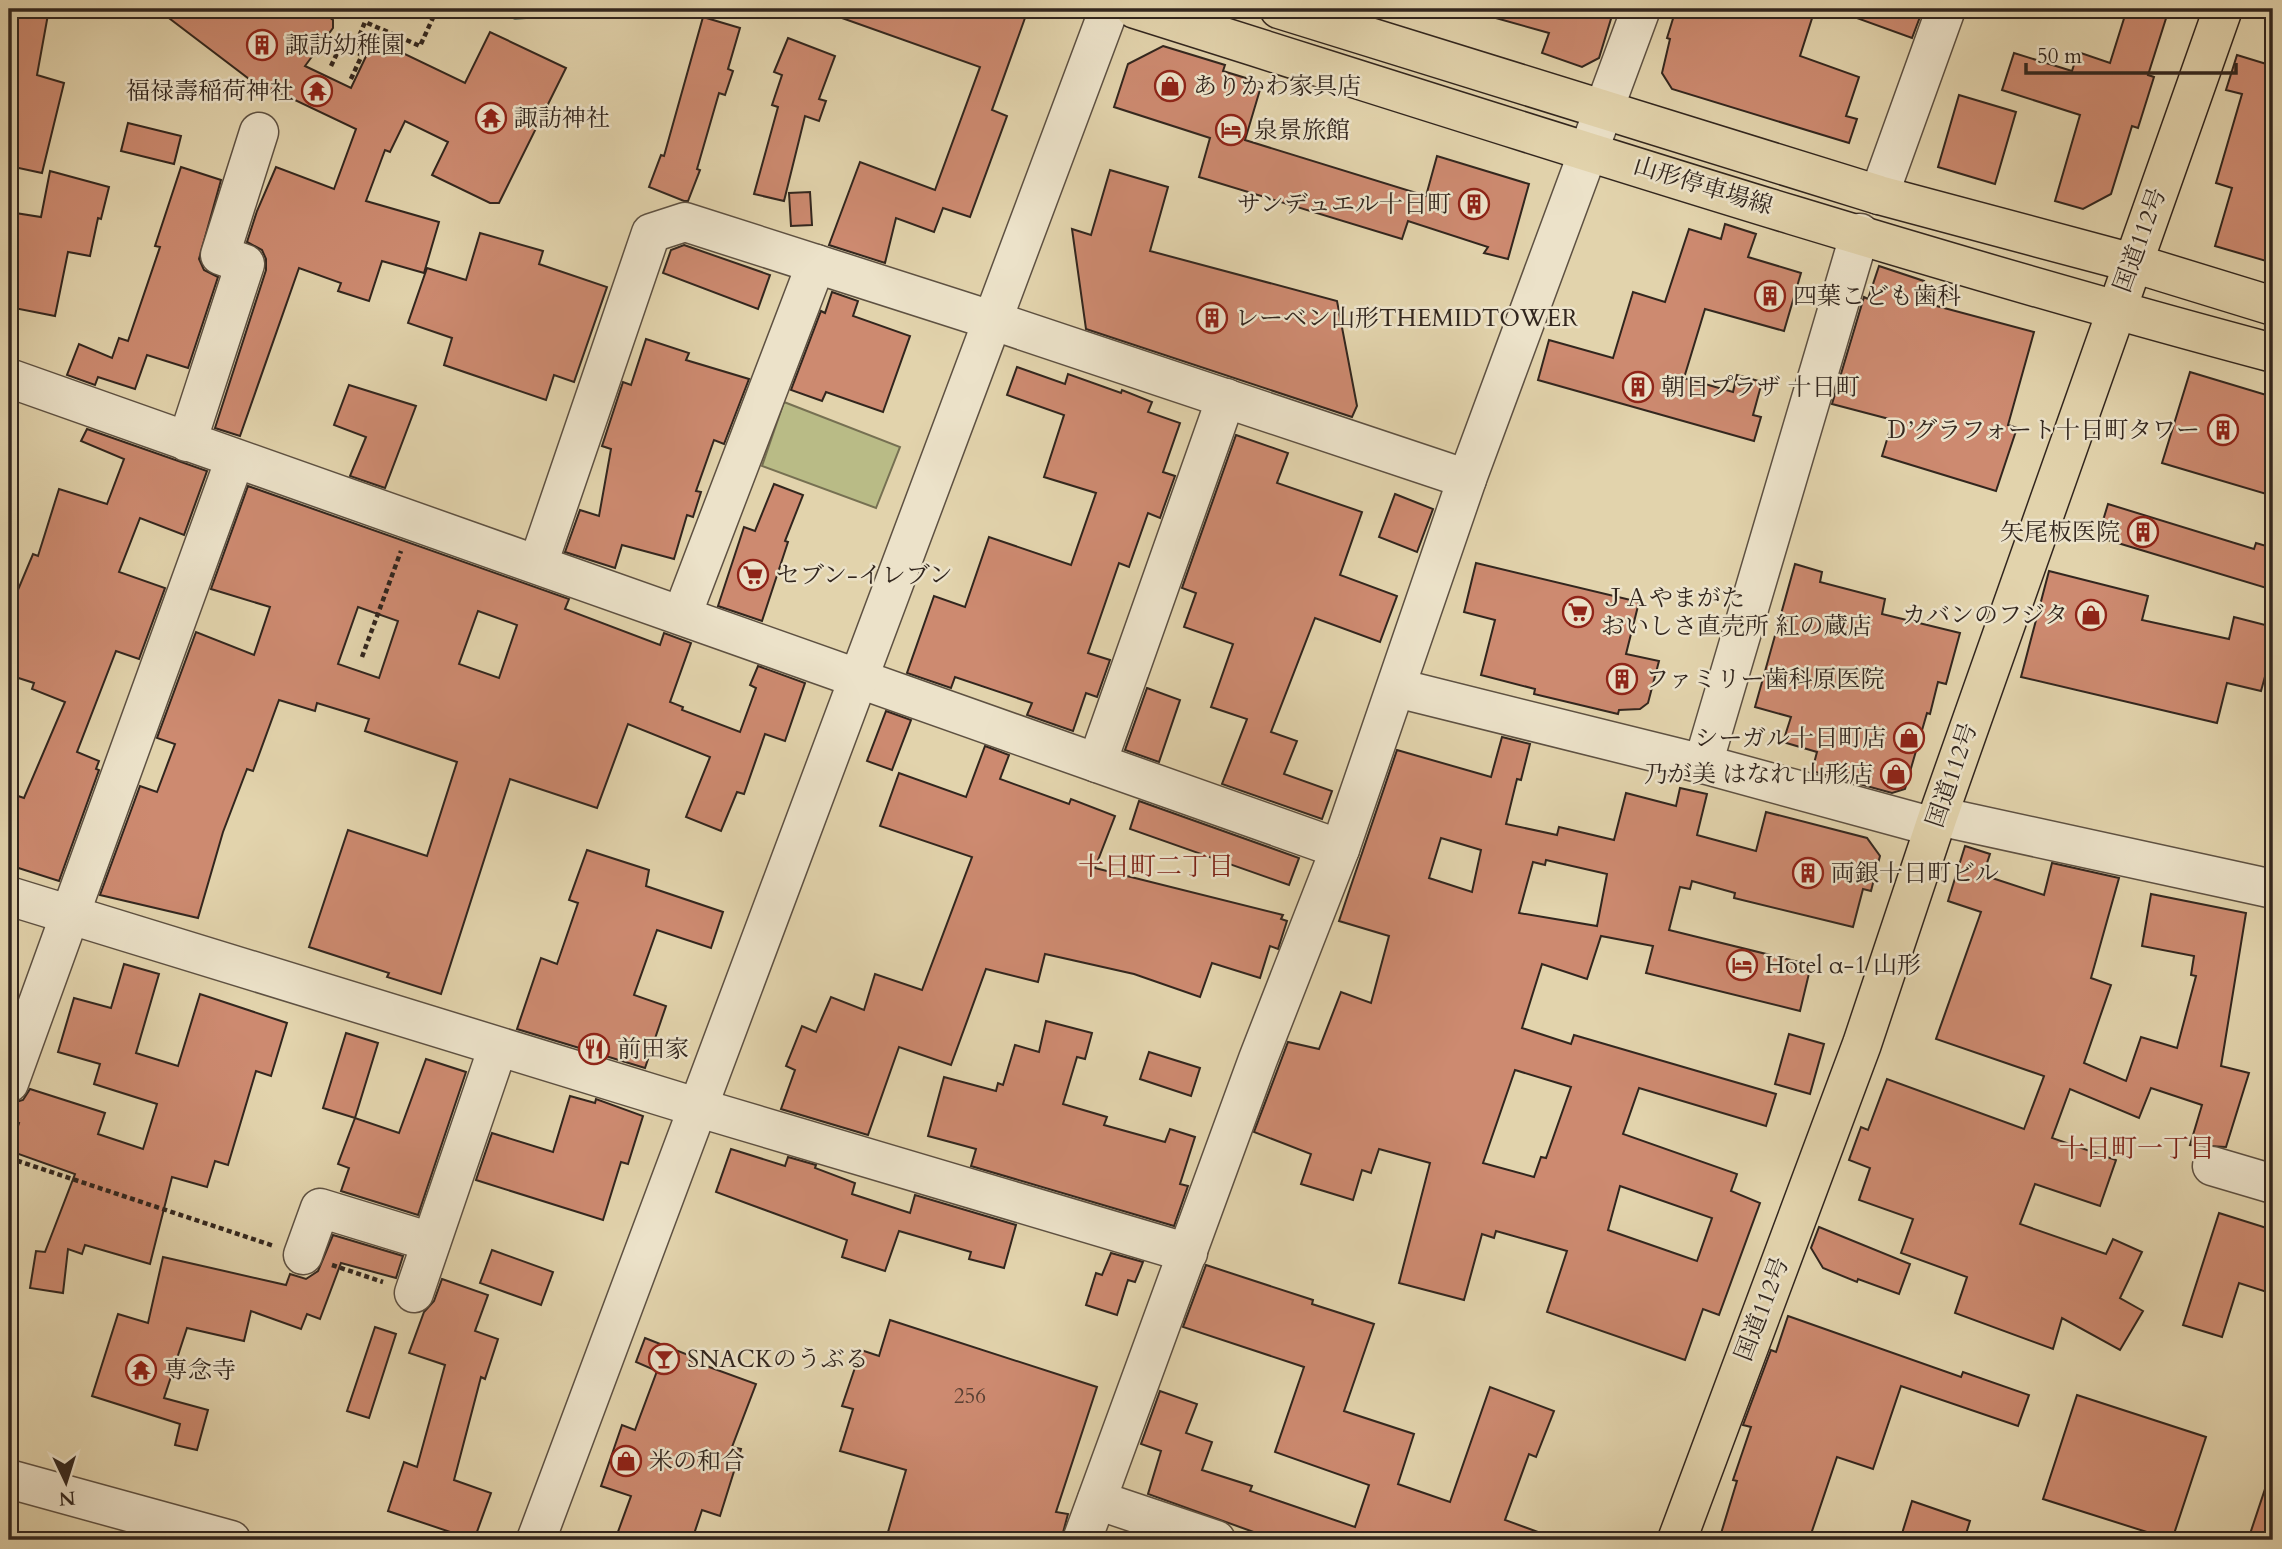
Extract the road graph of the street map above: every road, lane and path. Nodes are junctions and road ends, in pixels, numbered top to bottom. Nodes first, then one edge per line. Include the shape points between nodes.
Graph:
1 (437, 9) edge
2 (501, 9) edge
3 (1109, 9) edge
4 (1135, 9) edge
5 (1279, 9) edge
6 (1641, 9) edge
7 (1947, 9) edge
8 (2223, 9) edge
9 (498, 18) dead end
10 (353, 51) junction
11 (331, 66) dead end
12 (350, 81) dead end
13 (1602, 110) junction
14 (259, 132) dead end
15 (1589, 152) junction
16 (1880, 195) junction
17 (1860, 233) junction
18 (2133, 263) junction
19 (816, 264) junction
20 (2273, 306) edge
21 (2115, 311) junction
22 (991, 320) junction
23 (2273, 353) edge
24 (9, 378) edge
25 (1226, 398) junction
26 (187, 442) junction
27 (235, 459) junction
28 (1467, 479) junction
29 (412, 520) junction
30 (538, 564) junction
31 (682, 615) junction
32 (362, 657) dead end
33 (858, 678) junction
34 (1396, 688) junction
35 (1097, 763) junction
36 (1703, 764) junction
37 (1936, 821) junction
38 (1340, 849) junction
39 (2273, 889) edge
40 (9, 896) edge
41 (67, 916) junction
42 (498, 1047) junction
43 (9, 1083) edge
44 (696, 1107) junction
45 (9, 1158) edge
46 (2212, 1166) dead end
47 (2273, 1184) edge
48 (432, 1242) junction
49 (1188, 1254) junction
50 (303, 1255) junction
51 (414, 1293) joint
52 (9, 1479) edge
53 (1097, 1500) junction
54 (230, 1540) edge
55 (536, 1540) edge
56 (1082, 1540) edge
57 (1216, 1540) edge
58 (1677, 1540) edge

1 - 10 path via 420,46 365,22
2 - 9 path
3 - 22 street
4 - 15 main road, 山形停車場線
5 - 13 main road, 山形停車場線
6 - 13 street
7 - 16 street
8 - 18 main road, 国道112号
10 - 11 path via 341,45
10 - 12 path via 362,55
13 - 15 street
13 - 16 main road, 山形停車場線
14 - 26 street via 220,256 245,264
15 - 17 main road, 山形停車場線
15 - 28 street
16 - 18 main road, 山形停車場線
17 - 21 main road, 山形停車場線
17 - 36 street
18 - 20 main road, 山形停車場線
18 - 21 main road, 国道112号
19 - 22 street
19 - 30 street via 685,222 651,233
19 - 31 street
21 - 23 main road, 山形停車場線
21 - 37 main road, 国道112号
22 - 25 street
22 - 33 street
24 - 26 street
25 - 28 street
25 - 35 street
26 - 27 street
27 - 29 street
27 - 41 street
28 - 34 street
29 - 30 street
29 - 32 path
30 - 31 street
31 - 33 street
33 - 35 street
33 - 44 street
34 - 36 street
34 - 38 street
35 - 38 street
36 - 37 street
37 - 39 street
37 - 58 main road, 国道112号 via 1863,1044
38 - 49 street
40 - 41 street
41 - 42 street
41 - 43 street
42 - 44 street
42 - 48 street
44 - 49 street
44 - 55 street
45 - 50 path
46 - 47 street
48 - 50 street via 320,1208
48 - 51 street
49 - 53 street
50 - 51 path
52 - 54 street
53 - 56 street
53 - 57 street

